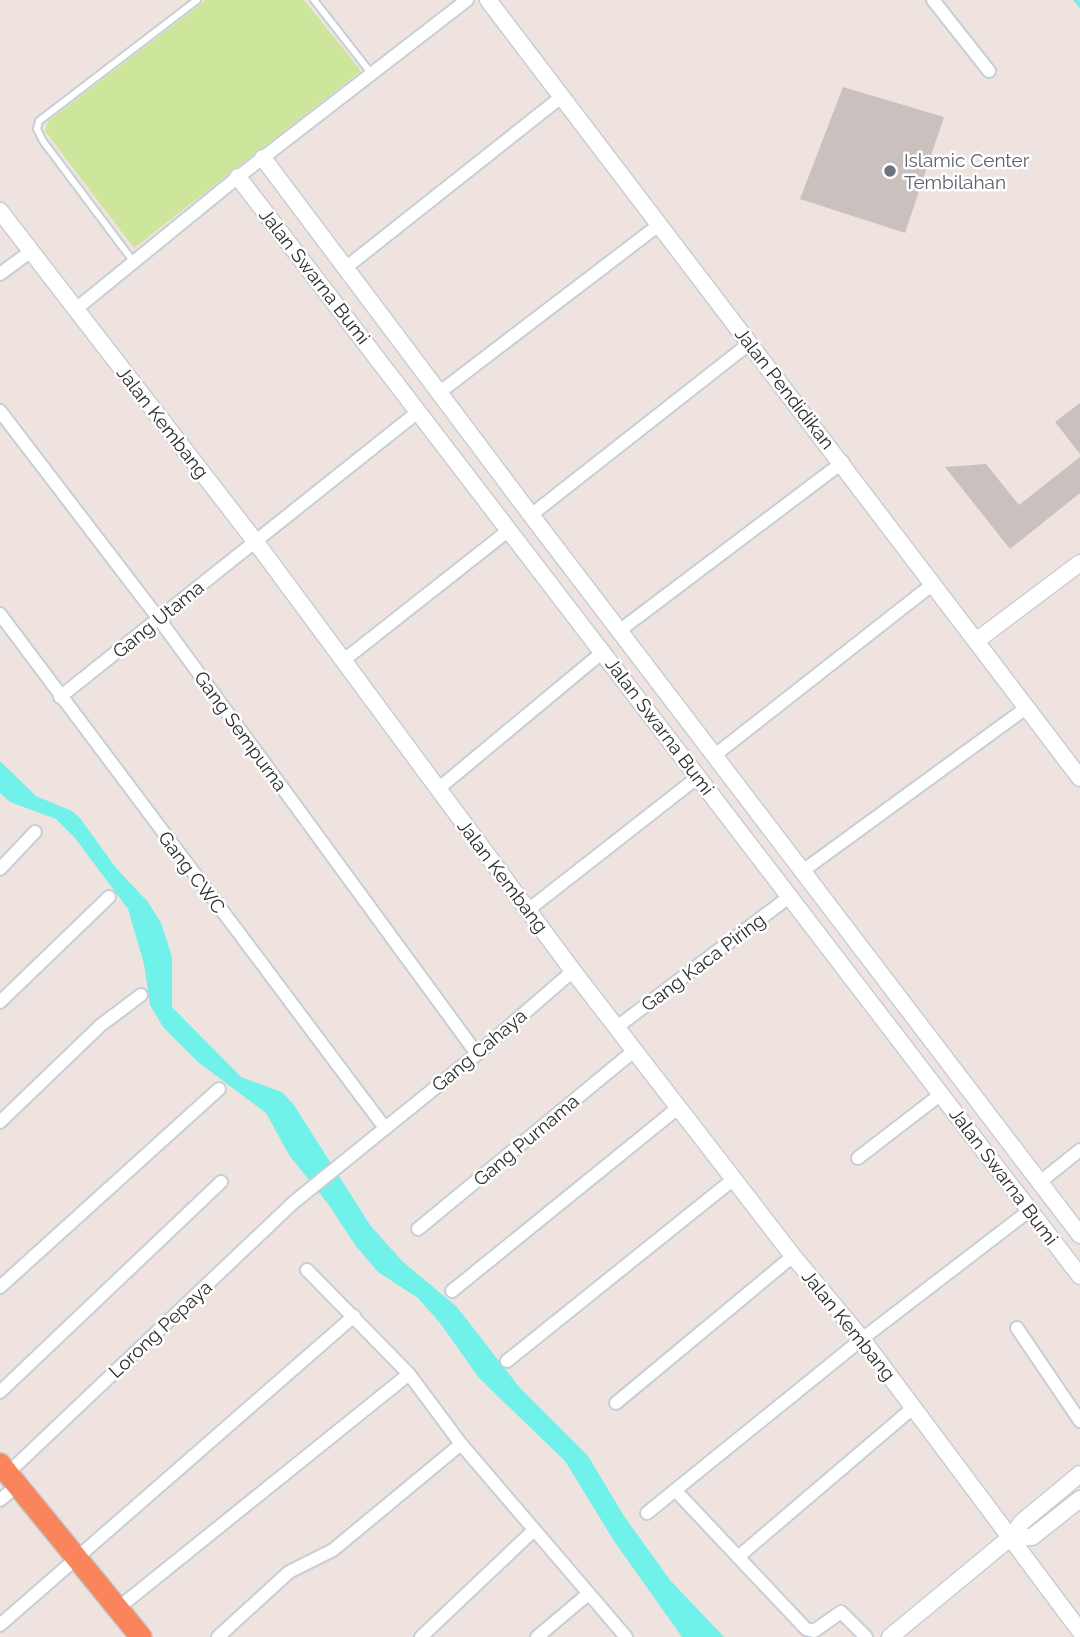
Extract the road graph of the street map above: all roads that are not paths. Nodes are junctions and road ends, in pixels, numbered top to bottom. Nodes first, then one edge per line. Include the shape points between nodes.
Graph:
1 (197, 0) edge
2 (314, 0) edge
3 (467, 0) edge
4 (933, 0) edge
5 (494, 2) edge
6 (989, 71) dead end
7 (371, 74) junction
8 (560, 98) junction
9 (264, 158) junction
10 (239, 177) junction
11 (0, 211) edge
12 (660, 224) junction
13 (30, 252) junction
14 (133, 261) junction
15 (344, 269) junction
16 (0, 274) edge
17 (76, 309) junction
18 (394, 333) junction
19 (750, 343) junction
20 (372, 350) junction
21 (440, 392) junction
22 (0, 411) edge
23 (419, 411) junction
24 (842, 462) junction
25 (531, 515) junction
26 (509, 530) junction
27 (255, 541) junction
28 (1080, 563) edge
29 (933, 584) junction
30 (602, 608) junction
31 (0, 614) edge
32 (159, 619) junction
33 (582, 623) junction
34 (619, 631) junction
35 (976, 641) junction
36 (604, 651) junction
37 (344, 660) junction
38 (60, 697) junction
39 (1026, 708) junction
40 (715, 755) junction
41 (698, 777) junction
42 (1080, 778) edge
43 (438, 789) junction
44 (35, 831) dead end
45 (784, 846) junction
46 (763, 864) junction
47 (0, 869) edge
48 (804, 870) junction
49 (109, 897) dead end
50 (789, 897) junction
51 (528, 911) junction
52 (573, 971) junction
53 (141, 995) dead end
54 (0, 1002) edge
55 (617, 1027) junction
56 (635, 1050) junction
57 (477, 1054) junction
58 (219, 1089) dead end
59 (941, 1094) junction
60 (679, 1107) junction
61 (0, 1122) edge
62 (385, 1128) junction
63 (1080, 1150) edge
64 (858, 1158) dead end
65 (335, 1168) joint
66 (735, 1178) junction
67 (221, 1182) dead end
68 (1041, 1182) junction
69 (1030, 1210) junction
70 (418, 1230) dead end
71 (1080, 1235) edge
72 (793, 1256) junction
73 (307, 1270) dead end
74 (1080, 1276) edge
75 (0, 1287) edge
76 (452, 1291) dead end
77 (354, 1316) junction
78 (1017, 1328) dead end
79 (862, 1339) junction
80 (507, 1361) dead end
81 (409, 1374) junction
82 (0, 1392) edge
83 (616, 1403) dead end
84 (914, 1407) junction
85 (1080, 1421) edge
86 (461, 1444) junction
87 (9, 1474) edge
88 (1080, 1474) edge
89 (675, 1490) junction
90 (1080, 1499) edge
91 (0, 1500) edge
92 (647, 1513) dead end
93 (534, 1530) junction
94 (1011, 1537) junction
95 (76, 1556) junction
96 (738, 1557) junction
97 (587, 1595) junction
98 (117, 1609) junction
99 (0, 1625) edge
100 (1080, 1631) edge
101 (141, 1637) edge
102 (218, 1637) edge
103 (421, 1637) edge
104 (537, 1637) edge
105 (625, 1637) edge
106 (866, 1637) edge
107 (890, 1637) edge

1 - 14 lane via 39,121 37,129
2 - 7 lane
3 - 7 street
4 - 6 street
5 - 8 street, Jalan Pendidikan
7 - 9 street
8 - 12 street, Jalan Pendidikan
8 - 15 street
9 - 10 street
9 - 15 street, Jalan Swarna Bumi
10 - 14 street
10 - 20 street, Jalan Swarna Bumi
11 - 13 street, Jalan Kembang
12 - 19 street, Jalan Pendidikan
12 - 21 street
13 - 16 street
13 - 17 street, Jalan Kembang
14 - 17 street
15 - 18 street, Jalan Swarna Bumi
17 - 27 street, Jalan Kembang
18 - 20 street
18 - 21 street, Jalan Swarna Bumi
19 - 24 street, Jalan Pendidikan
19 - 25 street
20 - 23 street, Jalan Swarna Bumi
21 - 25 street, Jalan Swarna Bumi
22 - 32 street, Gang Sempurna
23 - 26 street, Jalan Swarna Bumi
23 - 27 street, Gang Utama
24 - 29 street, Jalan Pendidikan
24 - 34 street
25 - 30 street, Jalan Swarna Bumi
26 - 33 street, Jalan Swarna Bumi
26 - 37 street
27 - 32 street, Gang Utama
27 - 37 street, Jalan Kembang
28 - 35 street
29 - 35 street, Jalan Pendidikan
29 - 40 street
30 - 33 street
30 - 34 street, Jalan Swarna Bumi
31 - 38 street, Gang CWC
32 - 38 street, Gang Utama
32 - 57 street, Gang Sempurna
33 - 36 street, Jalan Swarna Bumi
34 - 40 street, Jalan Swarna Bumi
35 - 39 street, Jalan Pendidikan
36 - 41 street, Jalan Swarna Bumi
36 - 43 street
37 - 43 street, Jalan Kembang
38 - 62 street, Gang CWC
39 - 42 street, Jalan Pendidikan
39 - 48 street
40 - 45 street, Jalan Swarna Bumi
41 - 46 street, Jalan Swarna Bumi
41 - 51 street
43 - 51 street, Jalan Kembang
44 - 47 street
45 - 46 street
45 - 48 street, Jalan Swarna Bumi
46 - 50 street, Jalan Swarna Bumi
48 - 68 street, Jalan Swarna Bumi
49 - 54 street
50 - 55 street, Gang Kaca Piring
50 - 59 street, Jalan Swarna Bumi
51 - 52 street, Jalan Kembang
52 - 55 street, Jalan Kembang
52 - 57 street, Gang Cahaya
53 - 61 street via 101,1025
55 - 56 street, Jalan Kembang
56 - 60 street, Jalan Kembang
56 - 70 street, Gang Purnama
57 - 62 street, Gang Cahaya
58 - 75 street
59 - 64 street
59 - 69 street, Jalan Swarna Bumi
60 - 66 street, Jalan Kembang
60 - 76 street
62 - 65 street, Gang Cahaya
63 - 68 street
65 - 87 street, Lorong Pepaya
66 - 72 street, Jalan Kembang
66 - 80 street
67 - 82 street
68 - 71 street, Jalan Swarna Bumi
69 - 74 street, Jalan Swarna Bumi
69 - 79 street
72 - 79 street, Jalan Kembang
72 - 83 street
73 - 77 street
77 - 81 street
77 - 95 street
78 - 85 street
79 - 84 street, Jalan Kembang
79 - 89 street
81 - 86 street
81 - 98 street
84 - 94 street, Jalan Kembang
84 - 96 street
86 - 93 street
86 - 102 street via 333,1550 289,1572
87 - 91 street, Lorong Pepaya
87 - 95 highway
88 - 94 street via 1022,1522
89 - 92 street
89 - 96 street
90 - 94 street via 1032,1537
93 - 97 street
93 - 103 street
94 - 100 street, Jalan Kembang
94 - 107 street
95 - 98 highway
95 - 99 street
96 - 106 street via 808,1631 841,1612
97 - 104 street
97 - 105 street
98 - 101 highway

